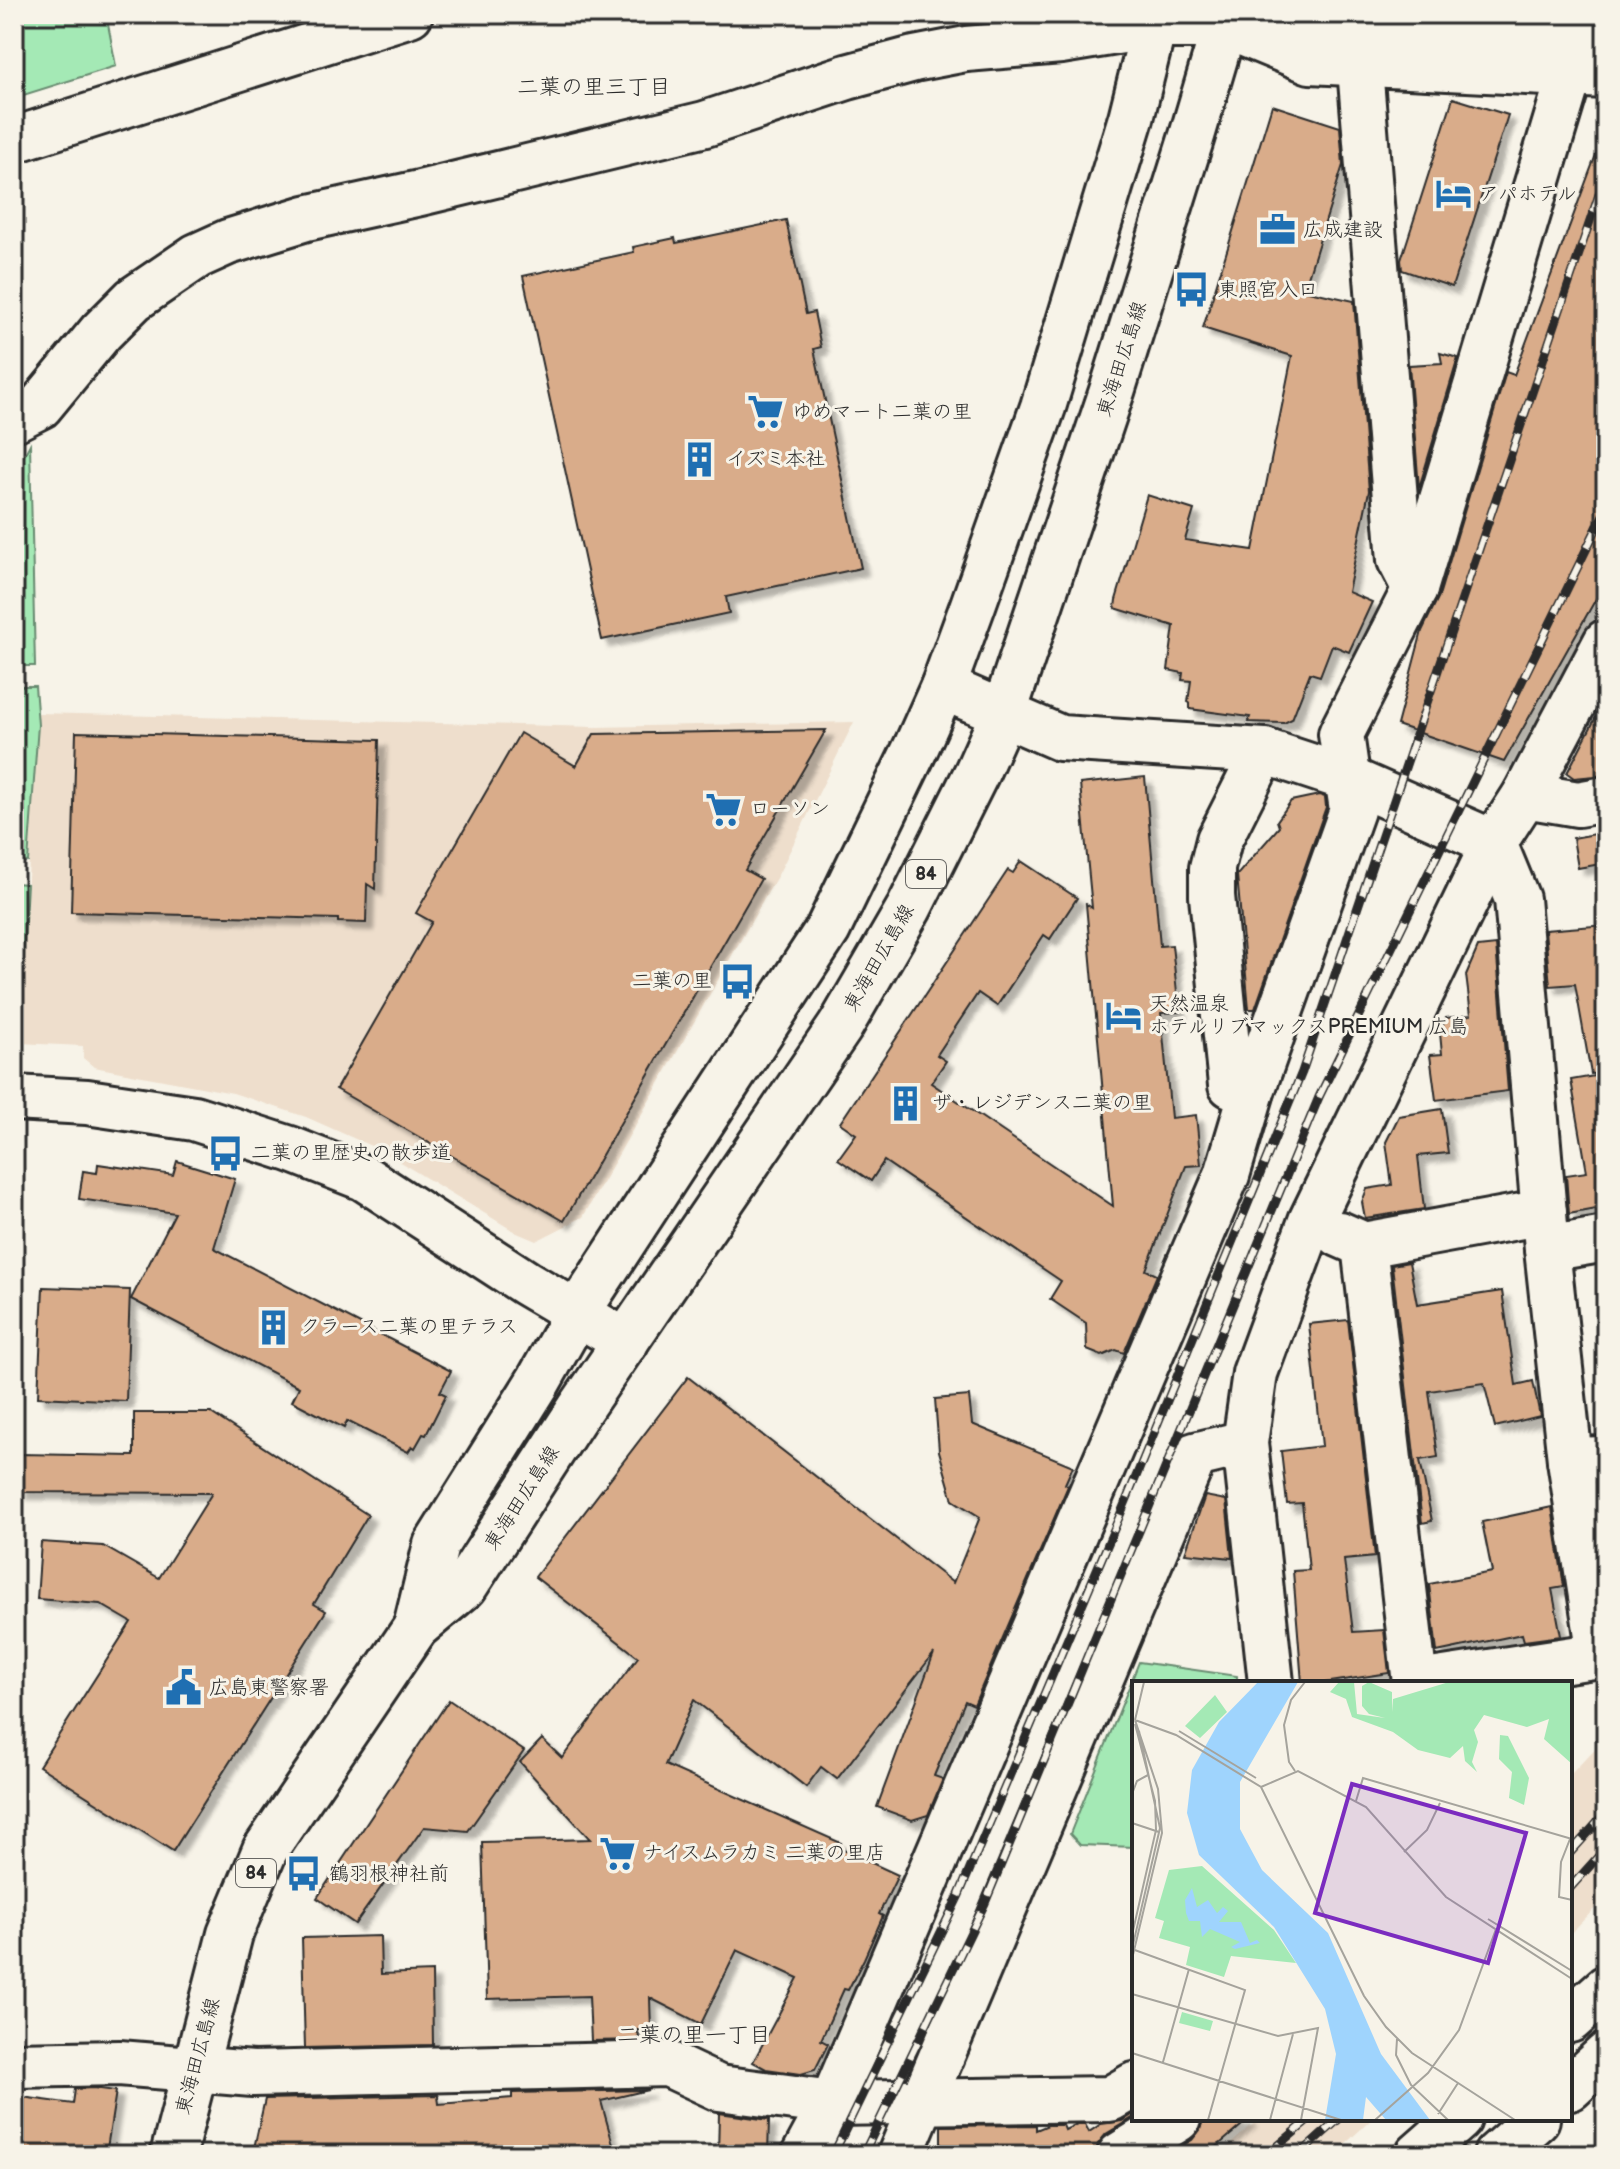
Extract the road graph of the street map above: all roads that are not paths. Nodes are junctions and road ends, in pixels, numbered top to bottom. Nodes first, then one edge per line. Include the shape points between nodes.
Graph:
1 (410, 14) edge
2 (1155, 20) edge
3 (1226, 20) edge
4 (1606, 40) edge
5 (1361, 47) junction
6 (1588, 75) edge
7 (14, 140) edge
8 (14, 419) edge
9 (1415, 589) junction
10 (1606, 642) edge
11 (943, 687) junction
12 (1004, 712) junction
13 (1264, 751) junction
14 (1346, 778) junction
15 (1525, 795) junction
16 (1606, 799) edge
17 (1494, 843) junction
18 (1252, 1091) junction
19 (14, 1098) edge
20 (1311, 1221) junction
21 (1545, 1231) junction
22 (1606, 1239) edge
23 (1364, 1245) junction
24 (577, 1313) junction
25 (626, 1342) junction
26 (1245, 1443) junction
27 (1588, 1459) edge
28 (416, 1627) junction
29 (1271, 1681) edge
30 (1416, 1681) edge
31 (1429, 1681) edge
32 (1606, 1988) edge
33 (1572, 2018) edge
34 (1606, 2055) edge
35 (14, 2065) edge
36 (194, 2069) junction
37 (1132, 2086) edge
38 (1572, 2086) edge
39 (924, 2101) junction
40 (832, 2103) junction
41 (1175, 2121) edge
42 (1457, 2121) edge
43 (1535, 2121) edge
44 (173, 2155) edge
45 (804, 2155) edge
46 (900, 2155) edge
47 (1120, 2155) edge
48 (1418, 2155) edge
49 (1496, 2155) edge

1 - 7 street
2 - 3 street
2 - 8 street via 1061,41 914,59 705,124 266,228 197,256 134,299 40,406
2 - 11 street, 東海田広島線 / 84 via 1131,118 1043,407
3 - 5 street
3 - 12 street, 東海田広島線 / 84 via 1113,388
4 - 5 street
5 - 6 street
5 - 9 street via 1400,560
6 - 9 street
9 - 14 street via 1341,734
10 - 15 street
11 - 12 street
11 - 24 street, 東海田広島線 / 84 via 828,929
12 - 13 street via 1060,738
12 - 25 street, 東海田広島線 / 84 via 909,908 840,1027
13 - 14 street
13 - 18 street via 1219,840 1212,882 1231,1085
14 - 17 street
14 - 18 street via 1352,810
15 - 16 street via 1578,804
15 - 17 street
17 - 20 street
17 - 21 street via 1517,899
18 - 40 street via 1227,1175
19 - 24 street via 87,1102 194,1118 290,1149 364,1178
20 - 23 street
20 - 26 street via 1255,1373
21 - 22 street
21 - 23 street
21 - 27 street
23 - 30 street
24 - 25 street
24 - 28 street, 東海田広島線 / 84 via 436,1545
25 - 28 street, 東海田広島線 / 84 via 465,1586
26 - 29 street
26 - 39 street via 1195,1455
27 - 31 street via 1600,1655
28 - 36 street, 東海田広島線 / 84 via 265,1850 230,1934
32 - 33 street
34 - 38 street
35 - 36 street via 119,2063
36 - 40 street via 253,2074 668,2064 719,2088
36 - 44 street, 東海田広島線 / 84
37 - 39 street via 1110,2099
39 - 40 street
39 - 46 street
40 - 45 street
41 - 47 street
42 - 48 street
43 - 49 street

